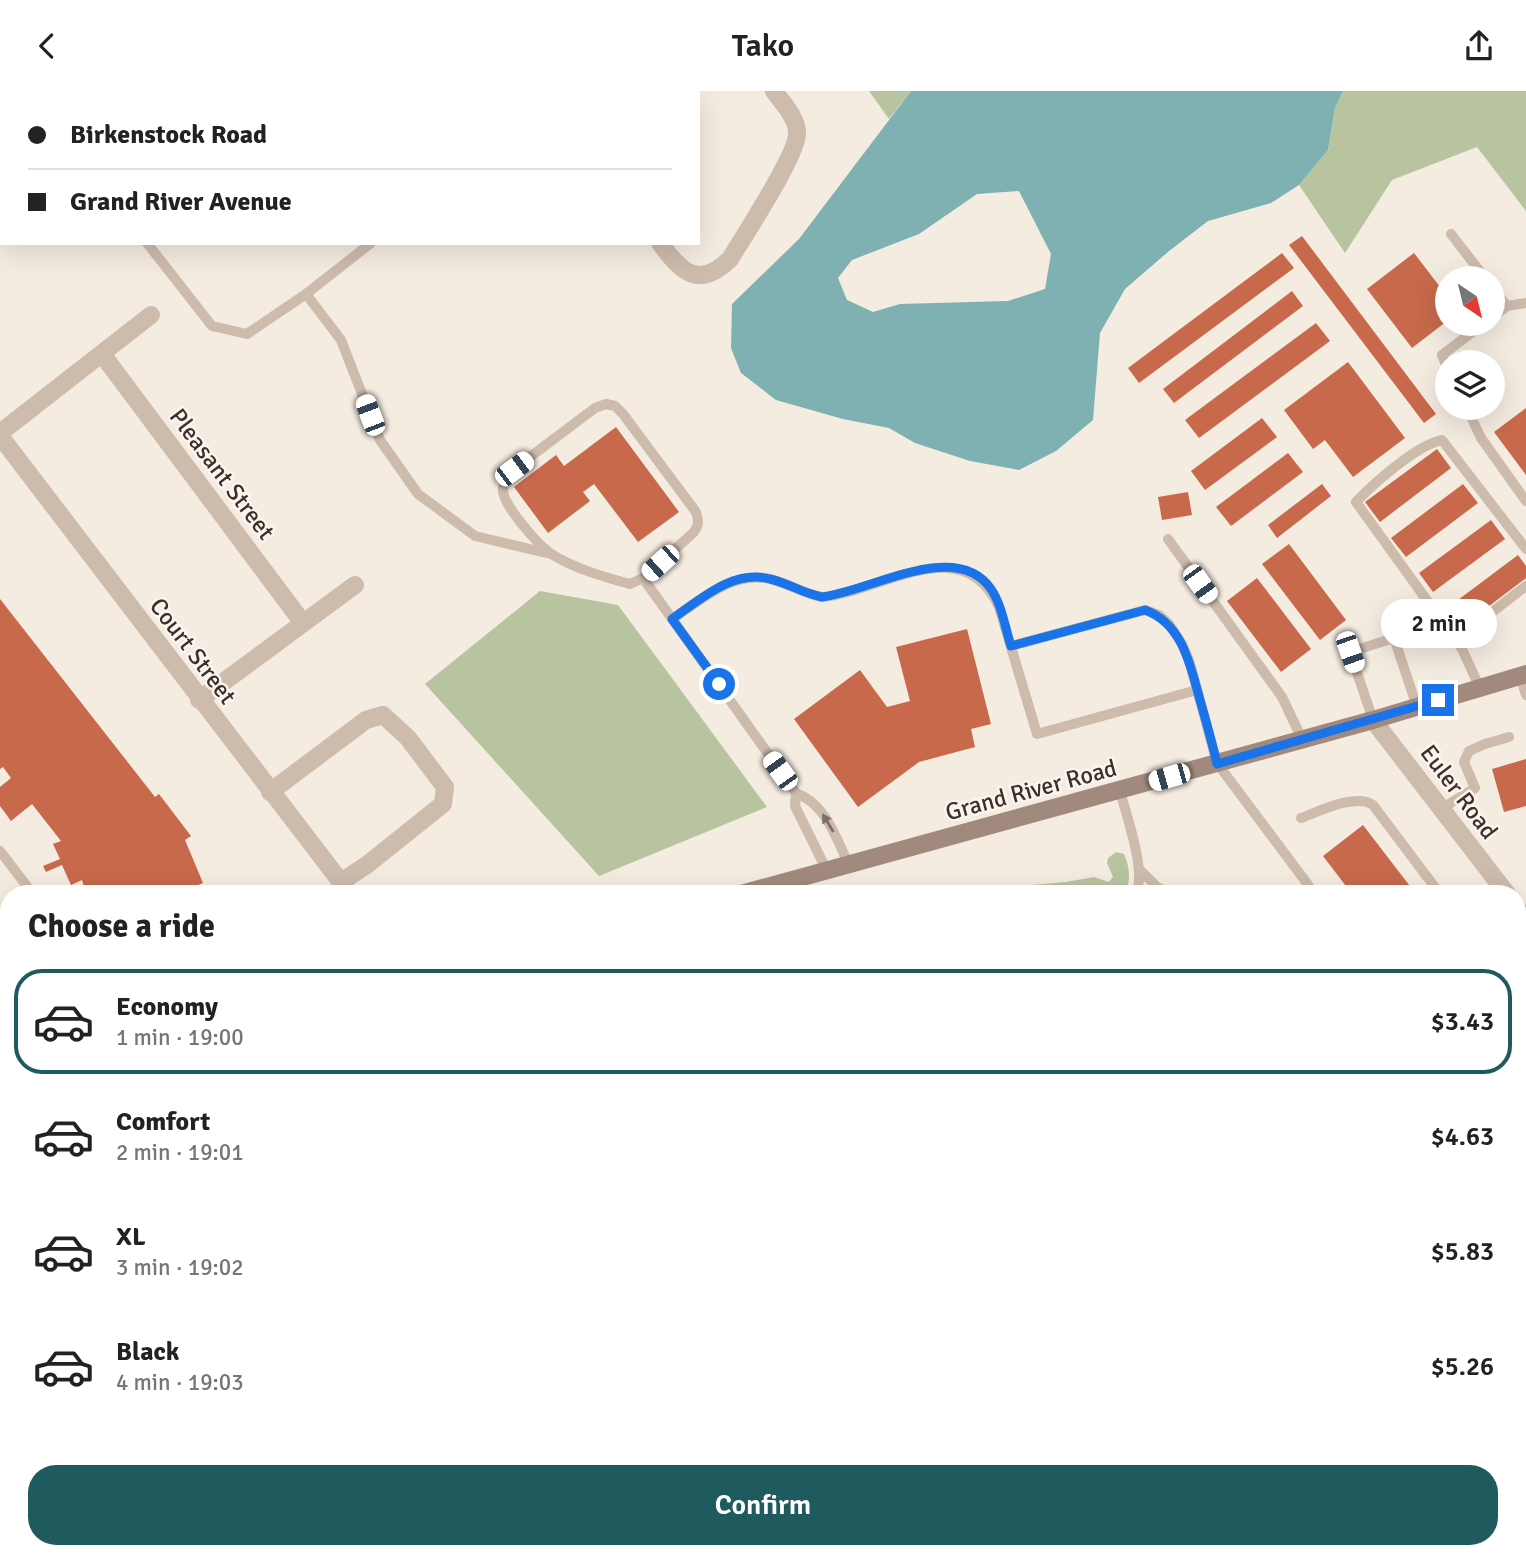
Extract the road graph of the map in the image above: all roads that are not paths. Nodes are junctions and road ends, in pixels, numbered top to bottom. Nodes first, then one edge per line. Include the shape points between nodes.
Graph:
1 (774, 91) edge
2 (1451, 234) dead end
3 (149, 245) edge
4 (368, 245) edge
5 (661, 245) edge
6 (1476, 266) edge
7 (306, 294) junction
8 (1505, 303) edge
9 (1526, 303) edge
10 (1507, 306) joint
11 (151, 315) dead end
12 (1467, 336) edge
13 (1449, 350) edge
14 (102, 354) junction
15 (1472, 420) edge
16 (0, 435) edge
17 (1526, 501) edge
18 (1168, 539) dead end
19 (1526, 549) edge
20 (552, 554) junction
21 (643, 578) junction
22 (355, 585) dead end
23 (1526, 586) edge
24 (672, 619) junction
25 (303, 623) junction
26 (1456, 640) junction
27 (1011, 646) junction
28 (1523, 675) edge
29 (1480, 688) junction
30 (1197, 690) junction
31 (1526, 695) edge
32 (199, 700) junction
33 (1417, 707) junction
34 (1373, 720) junction
35 (1509, 737) dead end
36 (1302, 740) junction
37 (1217, 764) junction
38 (1121, 791) junction
39 (270, 792) junction
40 (796, 793) junction
41 (1441, 809) junction
42 (1301, 818) dead end
43 (0, 851) edge
44 (849, 865) junction
45 (827, 871) junction
46 (1141, 871) junction
47 (26, 885) edge
48 (343, 885) edge
49 (348, 885) edge
50 (775, 885) edge
51 (1139, 885) edge
52 (1155, 885) edge
53 (1307, 885) edge
54 (1433, 885) edge
55 (1500, 885) edge

1 - 5 street via 797,133 791,154 730,259 719,271 698,276 678,268
2 - 6 lane
3 - 7 lane via 212,326 247,334
4 - 7 lane
7 - 20 lane via 341,340 380,440 418,494 475,536
8 - 10 lane
9 - 10 lane
11 - 14 street
12 - 13 lane
14 - 16 street
14 - 25 street, Pleasant Street
15 - 17 lane
16 - 32 street, Court Street
18 - 36 lane via 1282,697
19 - 26 lane via 1442,440 1429,443 1356,502
20 - 21 lane via 629,584
20 - 21 lane via 505,502 502,490 506,479 595,408 615,406 698,519 693,533
21 - 24 lane
22 - 25 street
23 - 26 lane
24 - 27 lane via 735,580 768,578 822,597 934,567 956,567 978,576 991,589
24 - 40 lane
25 - 32 street
26 - 29 lane
27 - 30 lane via 1145,610 1169,624 1182,644
27 - 30 lane via 1037,734
28 - 29 main road, Grand River Road
28 - 31 lane
29 - 33 main road, Grand River Road
30 - 37 lane
32 - 39 street, Court Street
33 - 34 main road, Grand River Road
33 - 34 lane via 1394,638 1350,652
34 - 36 main road, Grand River Road
34 - 41 street, Euler Road
35 - 41 lane via 1469,751 1464,762 1475,788
36 - 37 main road, Grand River Road
37 - 38 main road, Grand River Road
37 - 53 lane
38 - 44 main road, Grand River Road
38 - 46 lane
39 - 48 street, Court Street
39 - 49 street via 366,720 383,715 408,738 445,787 443,804
44 -> 40 lane via 817,805
40 - 45 lane via 795,806
41 - 55 street, Euler Road
42 - 54 lane via 1367,801
43 - 47 lane
44 - 45 main road, Grand River Road
45 - 50 main road, Grand River Road
46 - 51 lane
46 - 52 lane

